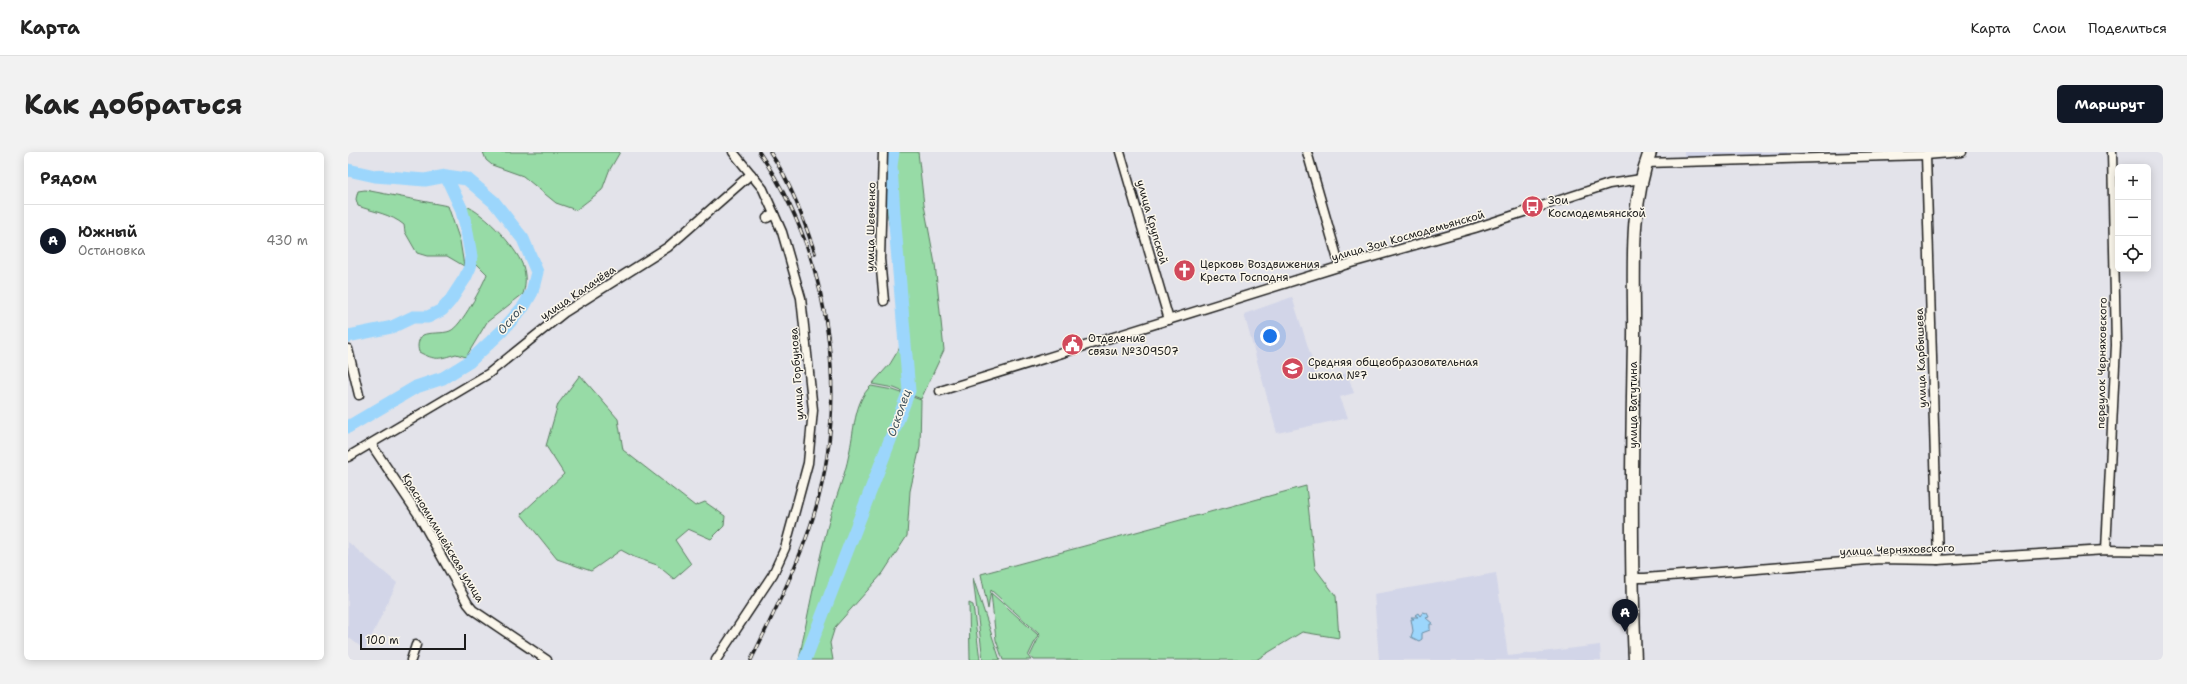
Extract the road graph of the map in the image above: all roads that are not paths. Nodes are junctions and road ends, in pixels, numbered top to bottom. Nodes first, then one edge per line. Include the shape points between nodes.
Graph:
1 (733, 152) edge
2 (883, 152) edge
3 (1120, 152) edge
4 (1307, 152) edge
5 (1962, 152) edge
6 (2112, 152) edge
7 (1926, 155) junction
8 (1648, 157) edge
9 (751, 174) junction
10 (1641, 179) junction
11 (1340, 267) junction
12 (884, 301) dead end
13 (1169, 320) junction
14 (348, 349) edge
15 (940, 391) dead end
16 (359, 396) dead end
17 (371, 444) junction
18 (348, 457) edge
19 (2106, 550) junction
20 (2163, 551) edge
21 (1938, 560) junction
22 (1632, 578) junction
23 (416, 645) dead end
24 (411, 660) edge
25 (547, 660) edge
26 (716, 660) edge
27 (1635, 660) edge

1 - 9 street, улица Горбунова
2 - 12 street, улица Шевченко via 880,259
3 - 13 street, улица Крупской
4 - 11 street
5 - 7 street
6 - 19 street, переулок Черняховского via 2116,345
7 - 8 street
7 - 21 street, улица Карбышева
8 - 10 main road, улица Ватутина
9 - 17 street, улица Калачёва via 668,247 565,312 488,374
9 - 26 street, улица Горбунова via 763,189 770,216 782,232 801,298 813,410 808,463 790,531 774,574
10 - 11 street, улица Зои Космодемьянской via 1608,184 1475,228
10 - 22 main road, улица Ватутина via 1635,247
11 - 13 street, улица Зои Космодемьянской
13 - 15 street, улица Зои Космодемьянской
14 - 16 street
17 - 18 street, улица Калачёва
17 - 25 street, Красномилицейская улица via 418,514 470,607
19 - 20 street, улица Черняховского
19 - 21 street, улица Черняховского
21 - 22 street, улица Черняховского via 1880,559
22 - 27 main road, улица Ватутина
23 - 24 street

